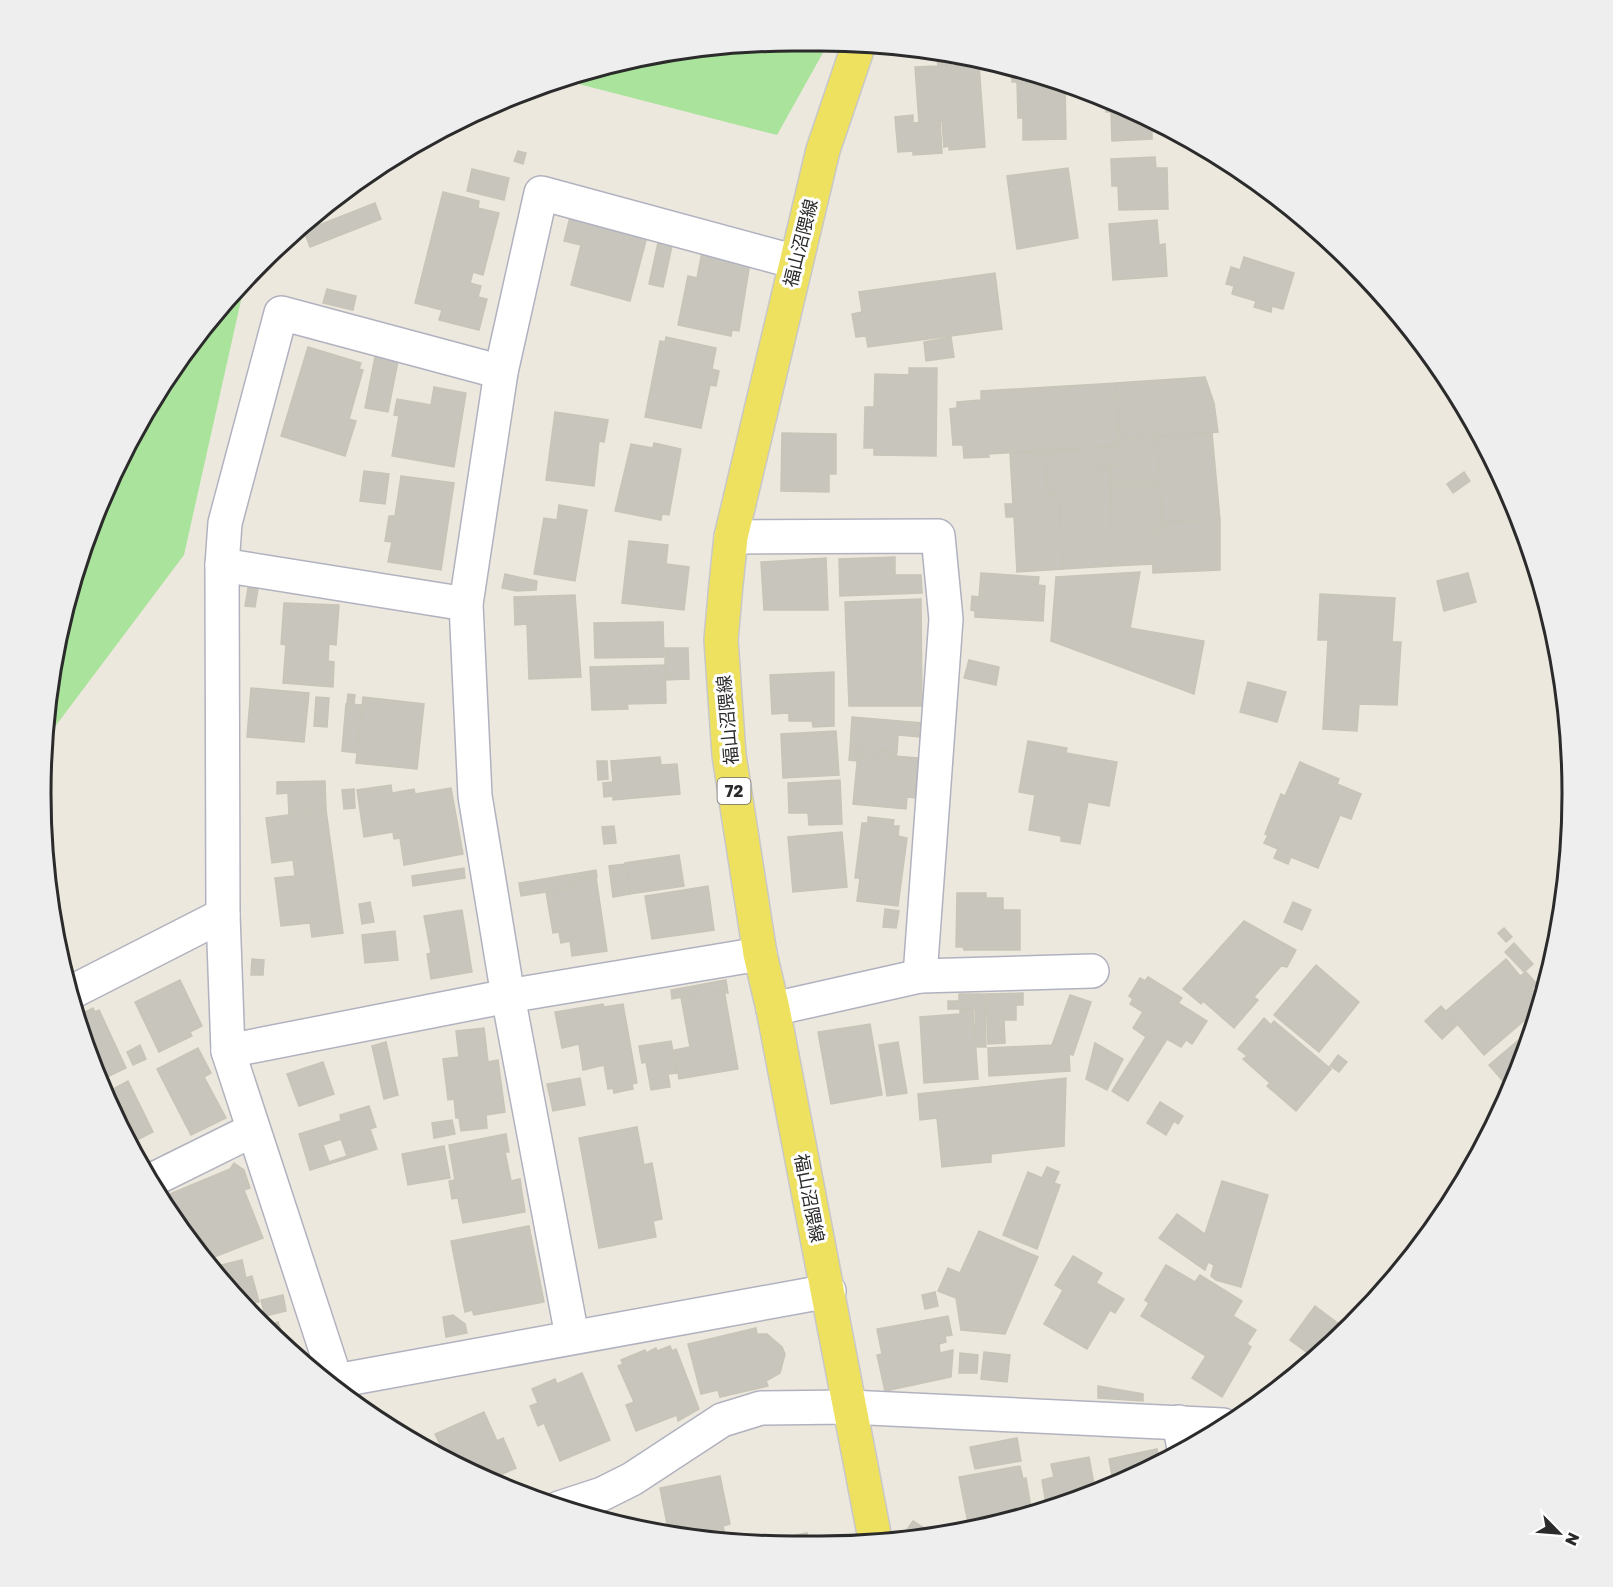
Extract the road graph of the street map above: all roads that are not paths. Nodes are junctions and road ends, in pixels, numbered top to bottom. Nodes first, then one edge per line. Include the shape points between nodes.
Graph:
1 (856, 53) edge
2 (796, 261) junction
3 (501, 372) junction
4 (730, 537) junction
5 (222, 565) junction
6 (466, 604) junction
7 (223, 915) junction
8 (760, 954) junction
9 (1092, 971) dead end
10 (920, 976) junction
11 (77, 989) edge
12 (508, 996) junction
13 (773, 1009) junction
14 (228, 1051) junction
15 (253, 1130) junction
16 (158, 1177) edge
17 (829, 1291) junction
18 (572, 1336) junction
19 (335, 1378) edge
20 (338, 1381) edge
21 (849, 1407) junction
22 (1200, 1431) edge
23 (1181, 1436) edge
24 (589, 1507) edge
25 (604, 1507) edge
26 (874, 1534) edge

1 - 2 main road, 福山沼隈線 / 72 via 823,150
2 - 3 street via 541,193
2 - 4 main road, 福山沼隈線 / 72
3 - 5 street via 281,313 225,523
3 - 6 street
4 - 8 main road, 福山沼隈線 / 72 via 721,640 723,692
4 - 10 street via 938,536 946,619
5 - 6 street
5 - 7 street
6 - 12 street via 475,796
7 - 11 street
7 - 14 street
8 - 12 street
8 - 13 main road, 福山沼隈線 / 72
9 - 10 street
10 - 13 street
12 - 14 street
12 - 18 street
13 - 17 main road, 福山沼隈線 / 72
14 - 15 street
15 - 16 street
15 - 19 street
17 - 18 street
17 - 21 main road, 福山沼隈線 / 72
18 - 20 street
21 - 23 street
21 - 25 street via 760,1408 722,1420 632,1479
21 - 26 main road, 福山沼隈線 / 72
22 - 23 street
24 - 25 street

